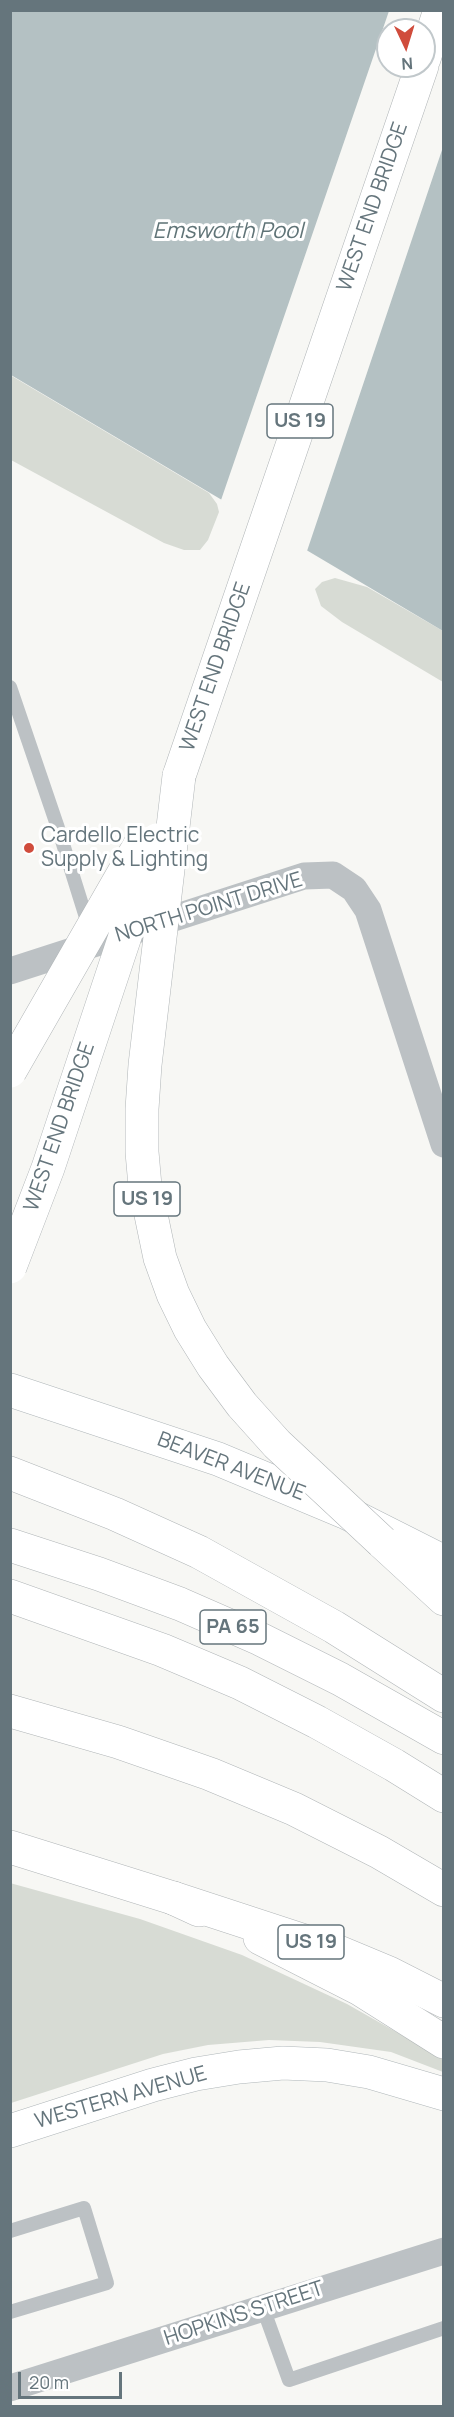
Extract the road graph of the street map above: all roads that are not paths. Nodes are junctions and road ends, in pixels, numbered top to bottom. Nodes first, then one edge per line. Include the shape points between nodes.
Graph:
1 (441, 10) edge
2 (436, 24) edge
3 (418, 78) edge
4 (10, 687) edge
5 (179, 776) junction
6 (94, 944) junction
7 (10, 971) edge
8 (10, 1071) edge
9 (444, 1144) edge
10 (10, 1268) edge
11 (10, 1389) edge
12 (10, 1473) edge
13 (382, 1542) junction
14 (10, 1545) edge
15 (444, 1562) edge
16 (444, 1590) edge
17 (10, 1596) edge
18 (444, 1599) edge
19 (444, 1696) edge
20 (10, 1711) edge
21 (444, 1738) edge
22 (444, 1796) edge
23 (12, 1848) edge
24 (444, 1890) edge
25 (173, 1898) junction
26 (444, 2001) edge
27 (444, 2042) edge
28 (444, 2094) edge
29 (10, 2130) edge
30 (10, 2231) edge
31 (444, 2251) edge
32 (262, 2308) junction
33 (10, 2313) edge
34 (444, 2328) edge
35 (10, 2388) edge

1 - 2 main road
3 - 5 main road, WEST END BRIDGE / US 19
4 - 6 lane
5 - 8 main road, bridge
5 - 10 main road, WEST END BRIDGE / US 19, bridge via 48,1168
5 - 13 main road, US 19, bridge via 142,1109 146,1186 160,1258 190,1329 242,1406
6 - 7 street, NORTH POINT DRIVE
6 - 9 street, NORTH POINT DRIVE via 304,876 333,875 354,889 368,910
11 - 15 main road, BEAVER AVENUE via 218,1459 347,1513
12 - 19 main road via 199,1552 325,1621
13 - 16 main road
13 - 18 main road, US 19
14 - 21 main road, PA 65 via 180,1604 260,1639
17 - 22 main road via 162,1650 240,1683 317,1722
20 - 24 main road via 210,1774 294,1809
23 - 25 main road, US 19
25 - 26 main road, US 19 via 341,1953
25 - 27 main road via 293,1953 360,1989
28 - 29 main road, WESTERN AVENUE via 369,2072 283,2063 196,2074
30 - 33 lane via 84,2208 107,2283
31 - 32 street, HOPKINS STREET
32 - 34 lane via 289,2380
32 - 35 street, HOPKINS STREET

